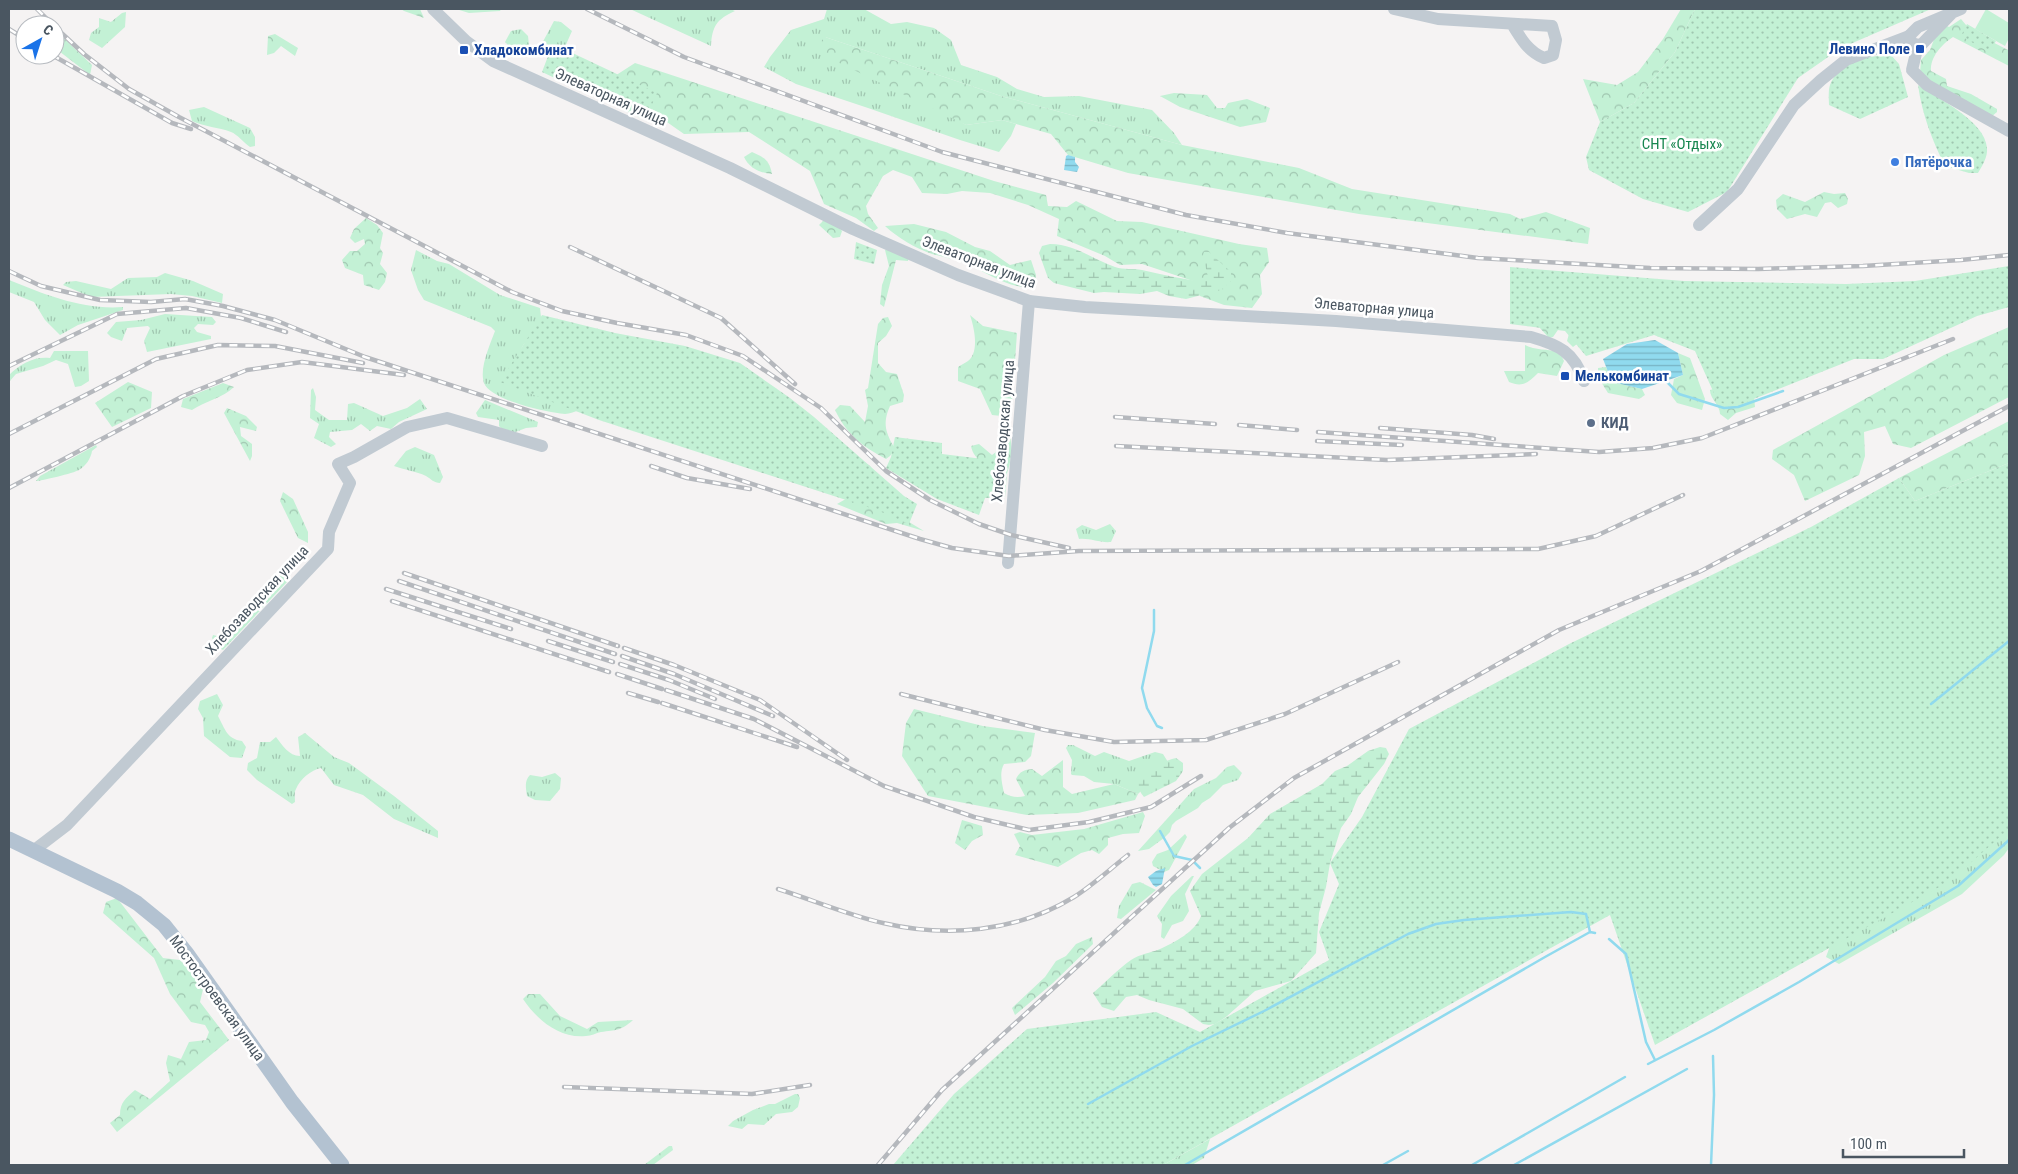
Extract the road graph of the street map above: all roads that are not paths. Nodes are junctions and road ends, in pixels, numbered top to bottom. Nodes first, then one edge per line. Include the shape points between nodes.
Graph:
1 (433, 9) edge
2 (1394, 9) edge
3 (1956, 12) edge
4 (1512, 24) junction
5 (1914, 41) junction
6 (2009, 131) edge
7 (1699, 226) dead end
8 (1029, 301) junction
9 (1584, 381) dead end
10 (542, 446) dead end
11 (1008, 563) dead end
12 (9, 838) edge
13 (33, 852) junction
14 (342, 1165) edge

1 - 8 street, Элеваторная улица via 466,41 493,61 730,168 853,229 958,275
2 - 4 street via 1438,19
3 - 5 street via 1922,44
4 - 4 street via 1534,54 1544,58 1553,55 1556,40 1552,26
5 - 6 street via 1912,70 1927,85
5 - 7 street via 1846,60 1821,80 1794,104 1738,189
8 - 9 street, Элеваторная улица via 1531,337 1550,342 1570,354
8 - 11 street, Хлебозаводская улица
10 - 13 street, Хлебозаводская улица via 447,418 407,427 338,464 350,483 329,532 328,548 67,825
12 - 13 main road, Мостостроевская улица
13 - 14 main road, Мостостроевская улица via 117,891 164,925 292,1102

